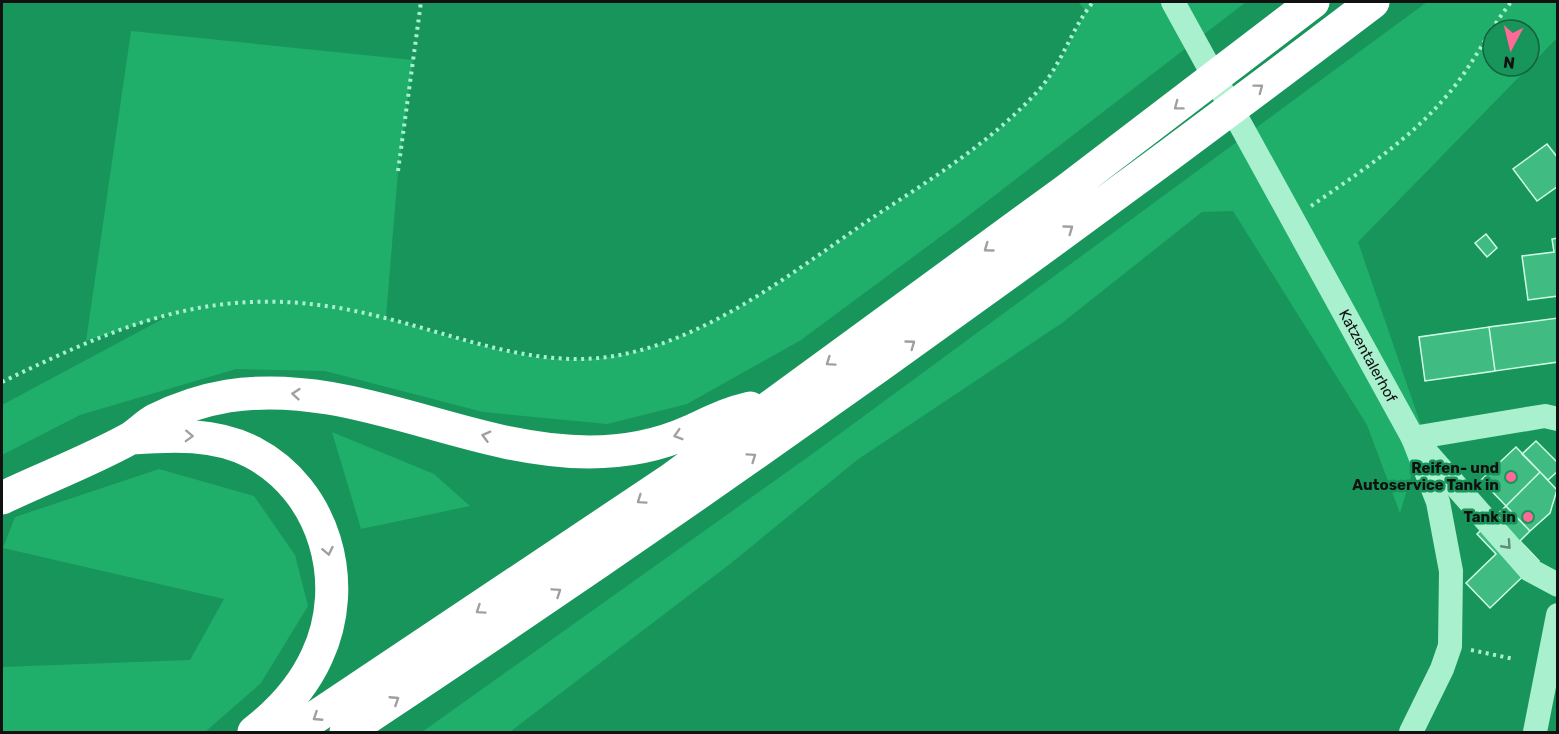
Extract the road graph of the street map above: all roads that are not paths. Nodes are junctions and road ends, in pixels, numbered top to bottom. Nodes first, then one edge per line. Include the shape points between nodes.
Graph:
1 (1313, 2) edge
2 (1373, 2) edge
3 (1176, 7) edge
4 (772, 403) junction
5 (1557, 418) edge
6 (130, 438) junction
7 (1413, 438) junction
8 (2, 498) edge
9 (1557, 585) edge
10 (1557, 615) edge
11 (254, 732) edge
12 (293, 732) edge
13 (346, 732) edge
14 (1411, 732) edge
15 (1535, 732) edge

1 -> 4 highway via 1068,189
13 -> 2 highway via 572,582 863,379
3 - 7 street, Katzentalerhof
4 -> 6 highway via 722,415 690,432 610,451 552,450 515,444 361,404 291,393 236,395 196,404 154,420
4 -> 12 highway via 670,480
5 - 7 street via 1545,416
6 - 8 highway
6 -> 11 highway via 194,436 251,452 293,484 326,542 332,574 331,606 317,657 296,692
7 -> 9 street via 1530,570
7 - 14 street, Katzentalerhof via 1438,502 1451,571 1450,646
10 - 15 street

